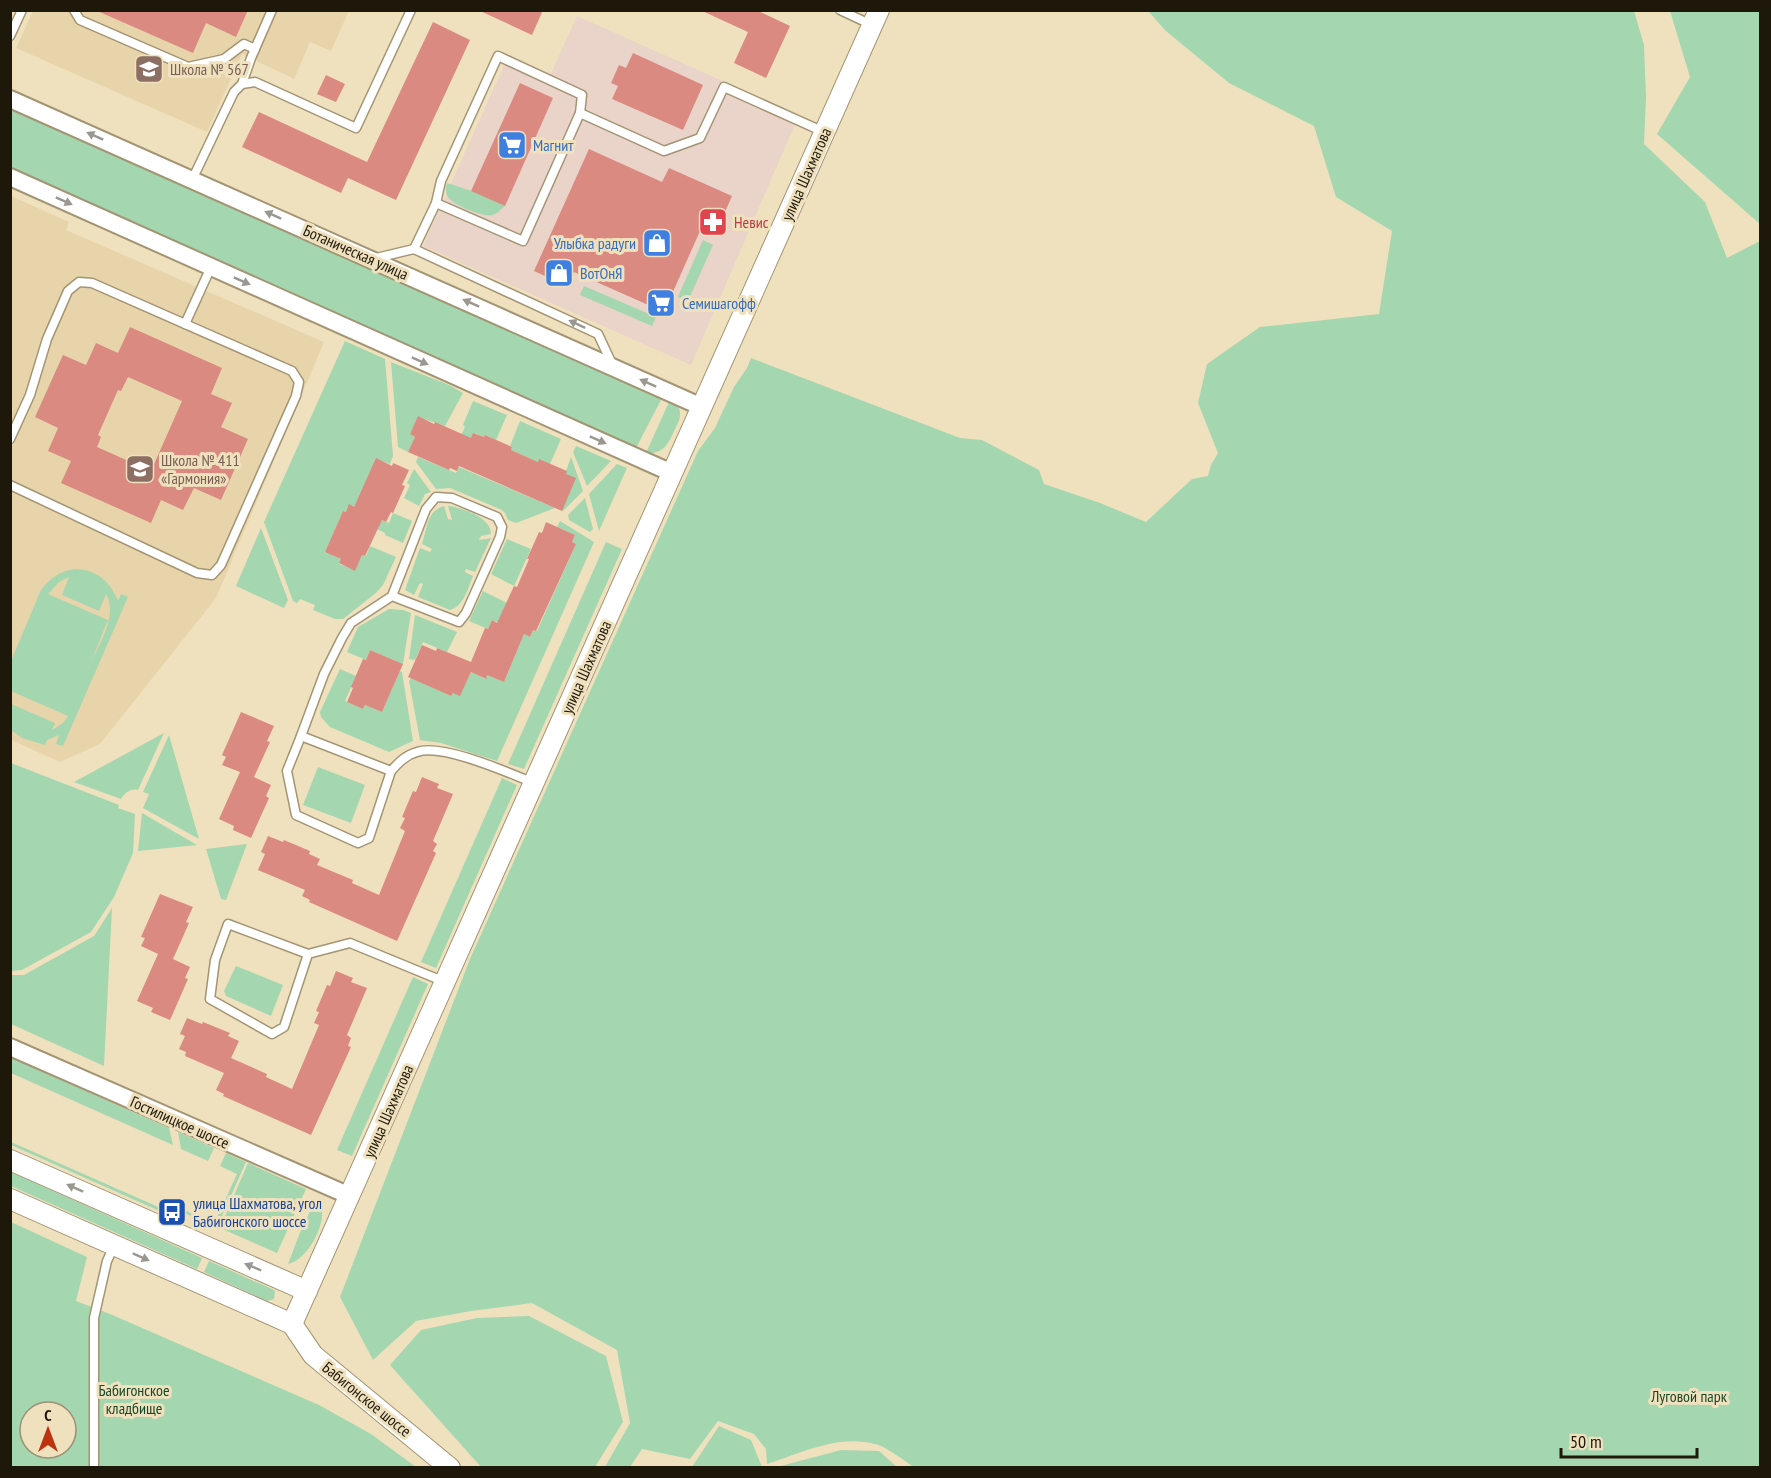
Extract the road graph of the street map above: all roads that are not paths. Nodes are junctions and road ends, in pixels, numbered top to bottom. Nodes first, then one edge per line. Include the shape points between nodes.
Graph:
1 (22, 10) edge
2 (74, 10) edge
3 (272, 10) edge
4 (411, 10) edge
5 (840, 10) edge
6 (875, 18) edge
7 (10, 36) edge
8 (255, 49) junction
9 (243, 84) junction
10 (10, 99) edge
11 (580, 113) junction
12 (825, 132) junction
13 (10, 177) edge
14 (192, 180) junction
15 (436, 203) junction
16 (414, 249) junction
17 (372, 259) junction
18 (211, 267) junction
19 (185, 324) junction
20 (613, 367) junction
21 (702, 407) junction
22 (10, 439) edge
23 (672, 473) junction
24 (10, 485) edge
25 (392, 596) junction
26 (301, 736) junction
27 (392, 771) junction
28 (534, 784) junction
29 (308, 954) junction
30 (445, 982) junction
31 (10, 1047) edge
32 (10, 1160) edge
33 (350, 1196) junction
34 (10, 1199) edge
35 (114, 1245) junction
36 (307, 1291) junction
37 (292, 1324) junction
38 (94, 1467) edge
39 (450, 1467) edge

1 - 7 lane
2 - 8 lane via 80,20 188,67 224,59 244,44
3 - 8 lane
4 - 9 lane via 356,128 255,82
5 - 6 lane
6 - 12 street, улица Шахматова
8 - 9 lane
9 - 14 lane via 234,92
14 -> 10 street, Ботаническая улица
11 - 12 lane via 664,152 700,138 724,87
11 - 15 lane via 523,241
11 - 15 lane via 582,95 498,56 441,181
12 - 21 street, улица Шахматова
13 -> 18 street
17 -> 14 street, Ботаническая улица
15 - 16 lane
16 - 17 lane
20 -> 16 lane via 598,334
20 -> 17 street, Ботаническая улица
18 - 19 lane
18 -> 23 street
19 - 22 lane via 92,283 79,282 68,291
19 - 24 lane via 292,372 299,382 222,565 213,575 197,573
21 -> 20 street, Ботаническая улица
21 - 23 street, улица Шахматова
23 - 28 street, улица Шахматова
25 - 25 lane via 459,622 500,537 502,527 497,517 452,498 436,497 426,510
25 - 26 lane via 351,623 324,674
26 - 27 lane
26 - 27 lane via 287,771 297,815 357,843 369,838
27 - 28 lane via 403,758 419,751 440,750
28 - 30 street, улица Шахматова
29 - 29 lane via 228,924 215,960 210,999 272,1034 284,1027
29 - 30 lane via 350,943
30 - 33 street, улица Шахматова
31 - 33 street, Гостилицкое шоссе
36 -> 32 street
33 - 36 street, улица Шахматова
34 - 35 street
35 -> 37 street
35 - 38 lane via 94,1318
36 - 37 street, улица Шахматова
37 - 39 street, Бабигонское шоссе via 313,1355

